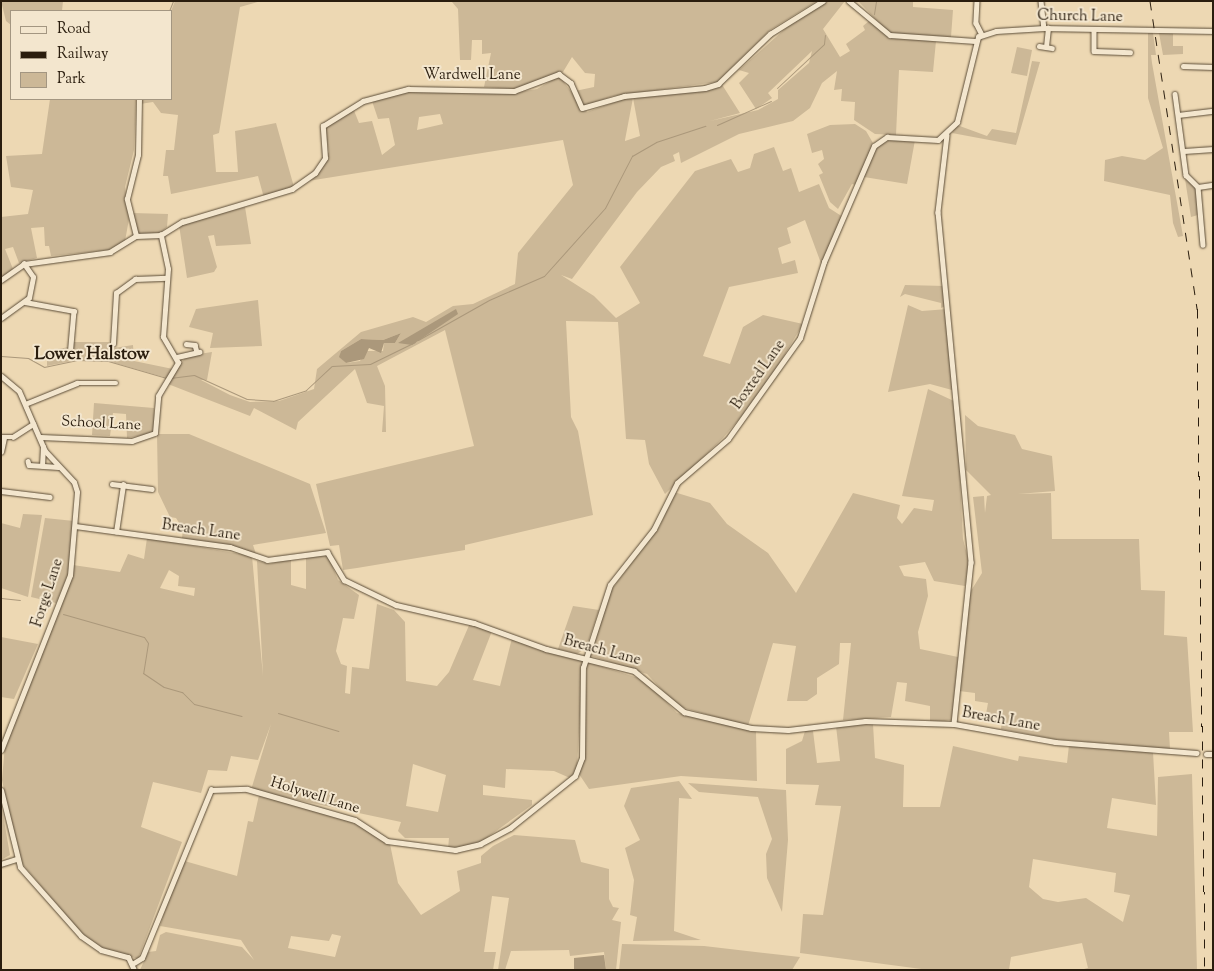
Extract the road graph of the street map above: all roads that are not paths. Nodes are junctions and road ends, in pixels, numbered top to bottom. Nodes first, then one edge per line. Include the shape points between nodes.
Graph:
1 (823, 1) edge
2 (849, 1) edge
3 (977, 1) edge
4 (1041, 1) edge
5 (1046, 28) junction
6 (1094, 31) junction
7 (1213, 31) edge
8 (982, 35) junction
9 (976, 41) junction
10 (1038, 46) dead end
11 (1046, 47) junction
12 (1052, 48) dead end
13 (1130, 52) dead end
14 (1183, 66) dead end
15 (1213, 67) edge
16 (1175, 94) dead end
17 (139, 100) edge
18 (1213, 111) edge
19 (1178, 115) junction
20 (947, 135) junction
21 (1213, 149) edge
22 (1184, 151) junction
23 (1213, 185) edge
24 (1198, 187) junction
25 (135, 234) junction
26 (161, 235) junction
27 (1203, 245) dead end
28 (24, 264) junction
29 (167, 278) junction
30 (1, 280) edge
31 (25, 302) junction
32 (1, 318) edge
33 (113, 344) dead end
34 (186, 344) dead end
35 (71, 349) dead end
36 (177, 358) junction
37 (1, 376) edge
38 (116, 383) dead end
39 (25, 404) junction
40 (34, 424) junction
41 (3, 437) edge
42 (40, 437) junction
43 (43, 447) junction
44 (1, 452) edge
45 (28, 461) dead end
46 (42, 466) junction
47 (58, 467) junction
48 (112, 484) dead end
49 (123, 486) junction
50 (152, 489) dead end
51 (1, 491) edge
52 (50, 497) dead end
53 (75, 526) junction
54 (116, 532) junction
55 (585, 657) junction
56 (954, 724) junction
57 (1, 750) edge
58 (1197, 753) dead end
59 (1206, 754) dead end
60 (1213, 754) edge
61 (1, 790) edge
62 (16, 859) junction
63 (1, 864) edge
64 (134, 963) junction
65 (134, 970) edge

1 - 26 street, Wardwell Lane via 769,34 718,84 705,88 624,96 582,108 571,83 559,74 514,91 408,89 362,101 323,126 325,158 315,172 292,190 182,222
2 - 9 street via 890,34
3 - 8 street via 976,23
4 - 5 street
5 - 6 street, Church Lane
5 - 8 street, Church Lane
5 - 11 street
6 - 7 street, Church Lane
6 - 13 street via 1094,51
8 - 9 street
9 - 20 street via 962,110
10 - 11 street
11 - 12 street
14 - 15 street
16 - 19 street
17 - 25 street via 138,156 127,199
18 - 19 street
19 - 22 street
20 - 55 street, Boxted Lane via 931,141 887,137 874,146 824,262 800,338 728,439 672,490 654,529 610,585
20 - 56 street via 938,212 971,562
21 - 22 street
22 - 24 street via 1186,175
23 - 24 street
24 - 27 street
25 - 26 street
25 - 28 street via 110,252
26 - 29 street via 167,247
28 - 30 street
28 - 31 street via 33,277
29 - 33 street via 135,279 116,294
29 - 36 street via 162,338
31 - 32 street
31 - 35 street via 74,311
34 - 36 street via 195,345 198,352
36 - 42 street, School Lane via 158,396 156,431 147,439
37 - 39 street via 16,386
38 - 39 street via 77,383
39 - 40 street
40 - 41 street
40 - 42 street
41 - 44 street
42 - 43 street
43 - 46 street
43 - 47 street, Forge Lane
45 - 46 street via 29,465
46 - 47 street
47 - 53 street, Forge Lane via 77,488
48 - 49 street
49 - 50 street
49 - 54 street
51 - 52 street
53 - 54 street, Breach Lane
53 - 57 street, Forge Lane via 70,575
54 - 55 street, Breach Lane via 230,547 267,560 328,552 349,584 396,605 474,623 546,649
55 - 56 street, Breach Lane via 643,675 684,712 751,728 788,730 865,721
55 - 64 street, Holywell Lane via 582,758 578,772 510,828 473,847 436,850 387,840 355,820 311,805 247,789 211,790 144,953
56 - 58 street, Breach Lane via 1055,742
59 - 60 street
61 - 62 street
62 - 63 street
62 - 64 street via 81,936
64 - 65 street

